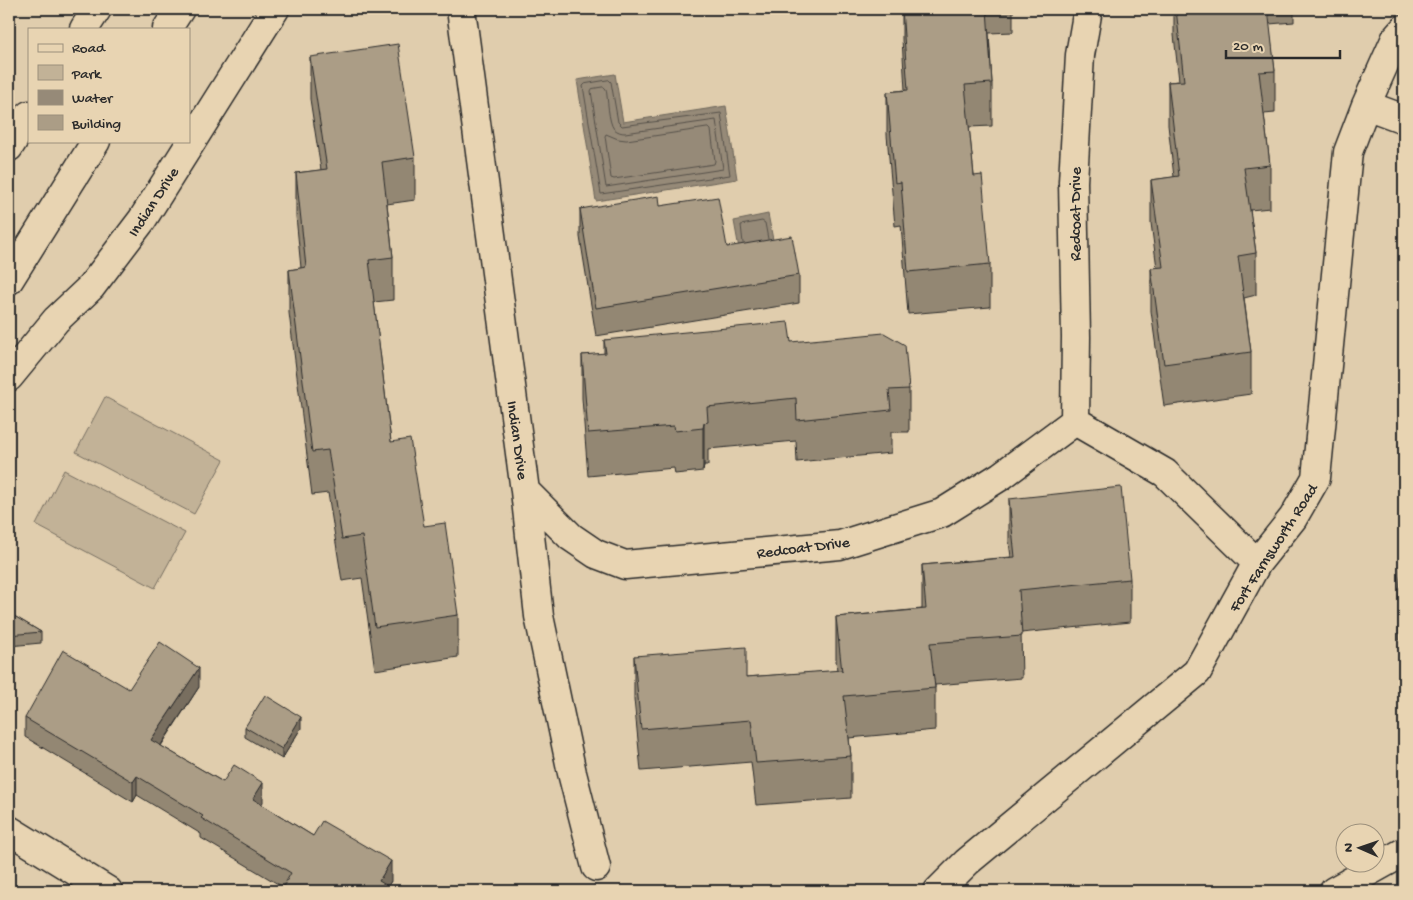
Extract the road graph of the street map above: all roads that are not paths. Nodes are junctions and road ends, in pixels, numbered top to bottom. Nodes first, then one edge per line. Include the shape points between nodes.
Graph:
1 (97, 9) edge
2 (180, 9) edge
3 (275, 9) edge
4 (462, 9) edge
5 (1088, 9) edge
6 (85, 28) edge
7 (169, 28) edge
8 (1404, 29) edge
9 (1366, 105) junction
10 (28, 118) edge
11 (1404, 119) edge
12 (95, 142) edge
13 (9, 147) edge
14 (9, 280) edge
15 (9, 377) edge
16 (1075, 421) junction
17 (525, 491) junction
18 (1257, 563) junction
19 (9, 830) edge
20 (1404, 852) edge
21 (596, 867) dead end
22 (108, 891) edge
23 (938, 891) edge
24 (1334, 891) edge

1 - 6 street
2 - 7 street
3 - 15 street, Indian Drive via 142,220 91,287 56,320
4 - 17 street, Indian Drive
5 - 16 street, Redcoat Drive via 1080,55 1073,182
8 - 9 street, Fort Farnsworth Road via 1396,38
9 - 11 street
9 - 18 street, Fort Farnsworth Road via 1348,152 1316,478 1293,518
10 - 13 street
12 - 14 street
16 - 17 street, Redcoat Drive via 1001,476 942,512 840,545 625,565 596,554 571,537
16 - 18 street via 1165,473
17 - 21 street, Indian Drive via 539,616 572,773
18 - 23 street, Fort Farnsworth Road via 1197,672 967,862
19 - 22 street
20 - 24 street

